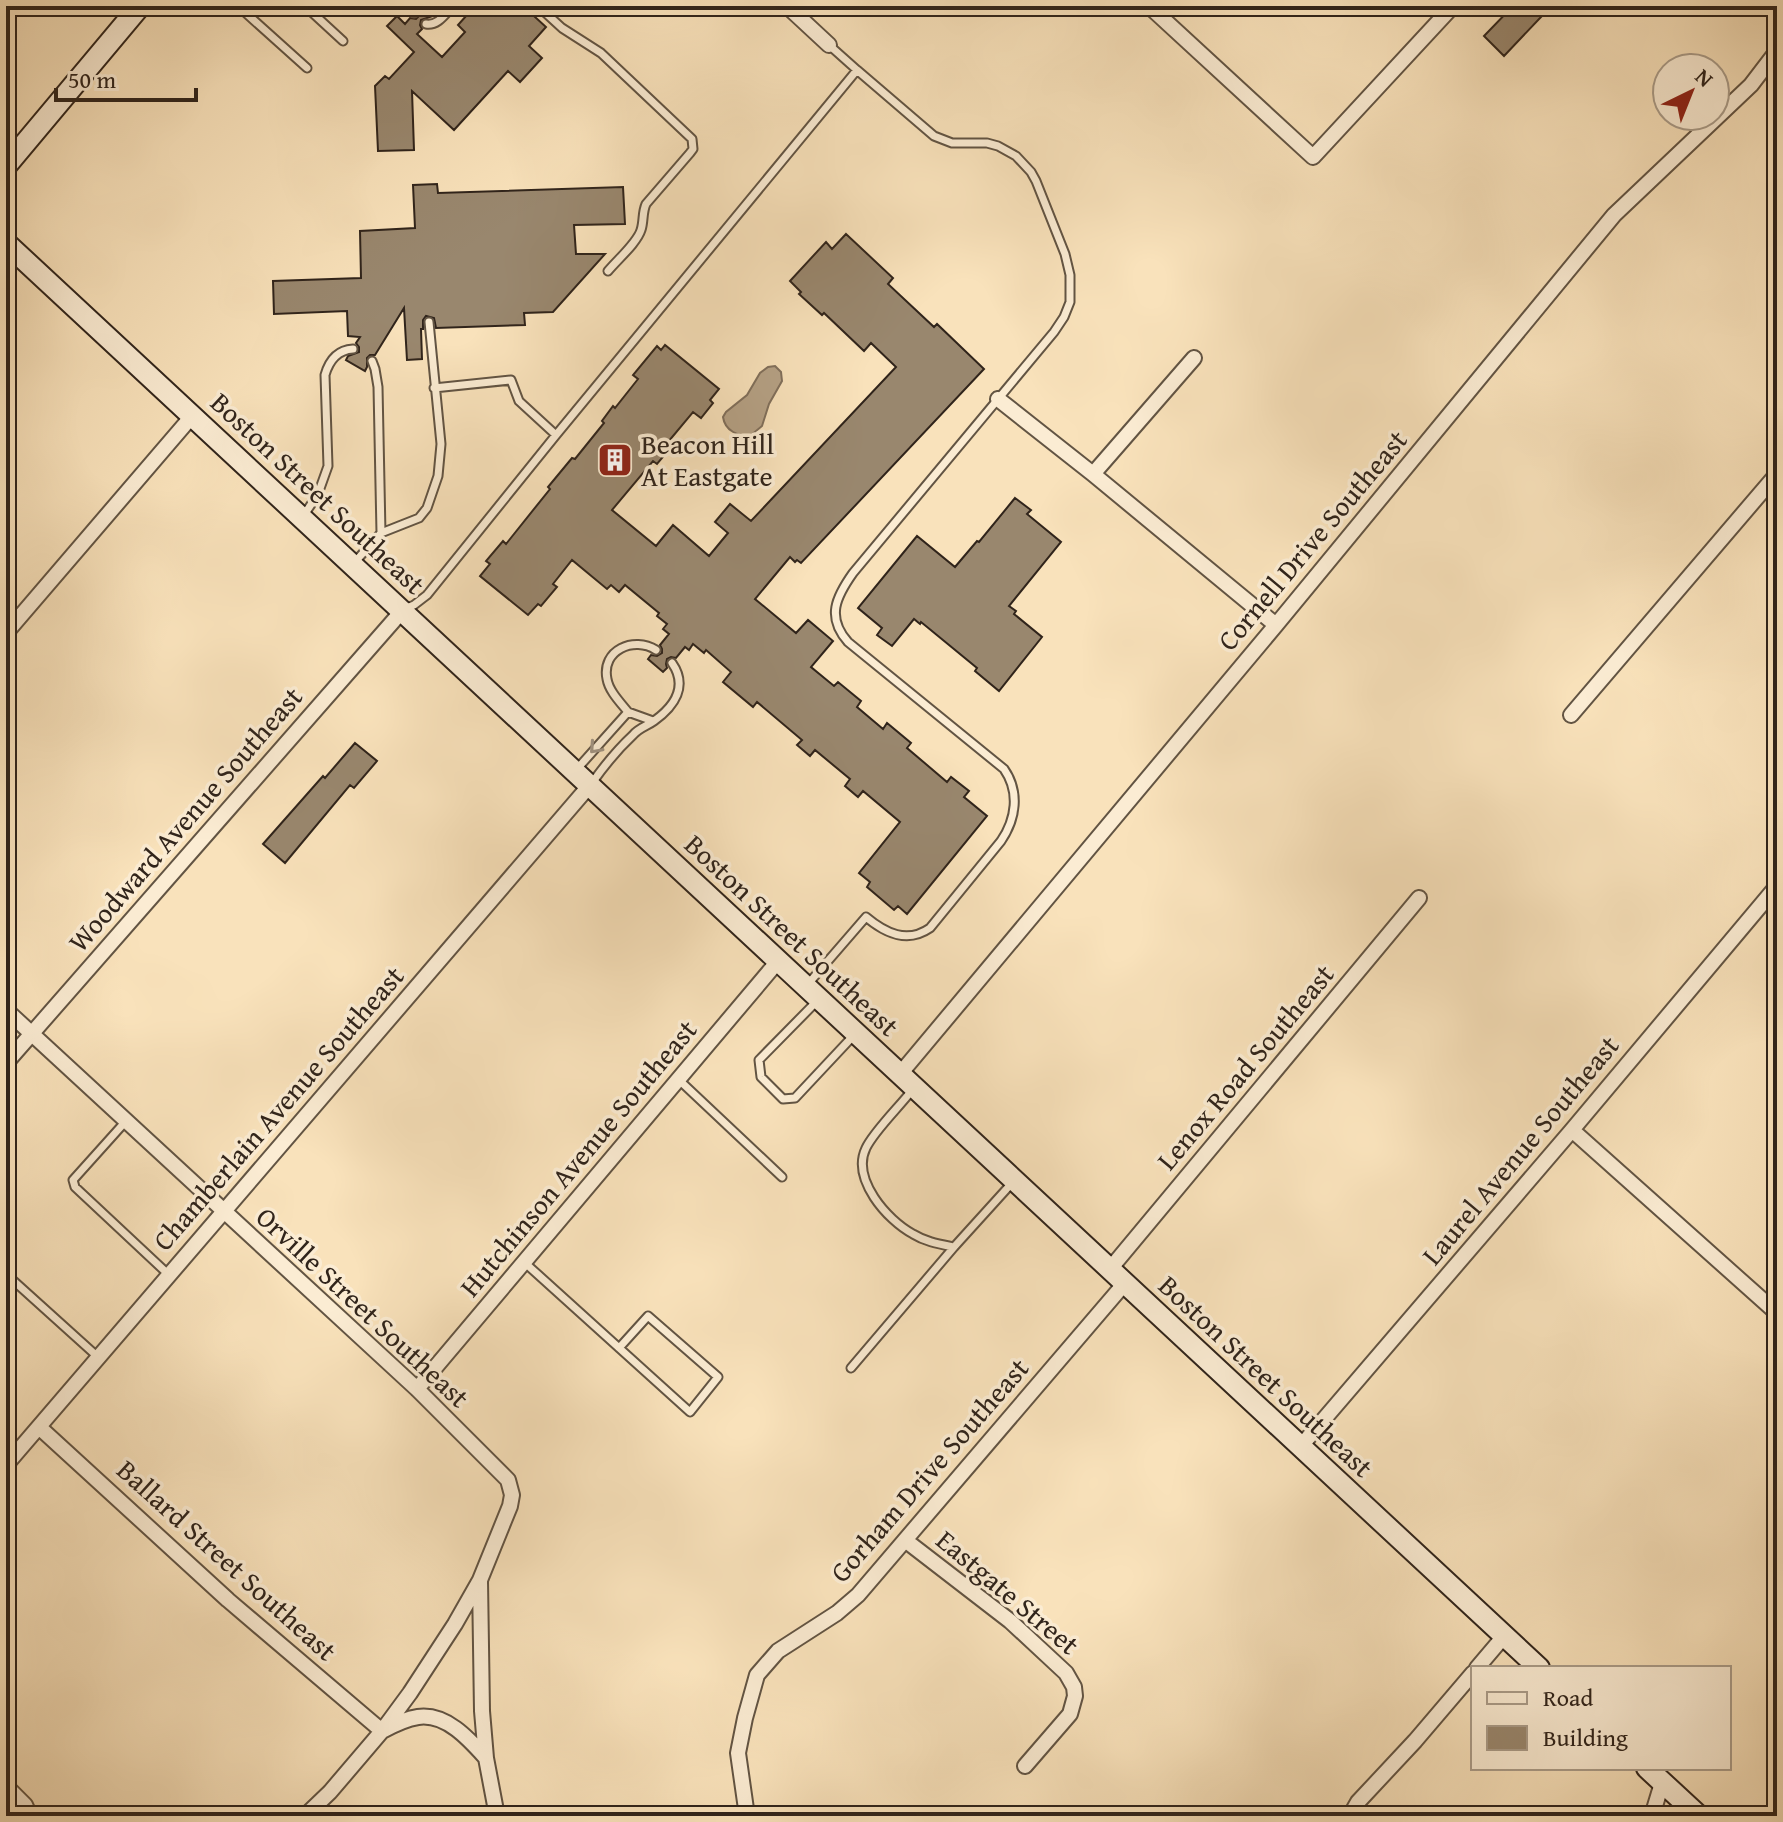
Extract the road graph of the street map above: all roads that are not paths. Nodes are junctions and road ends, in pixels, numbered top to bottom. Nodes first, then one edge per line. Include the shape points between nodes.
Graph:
1 (140, 6) edge
2 (238, 6) edge
3 (305, 6) edge
4 (453, 6) edge
5 (538, 6) edge
6 (787, 6) edge
7 (1149, 6) edge
8 (1453, 6) edge
9 (426, 24) dead end
10 (343, 41) dead end
11 (829, 45) joint
12 (1777, 51) edge
13 (307, 68) dead end
14 (857, 70) junction
15 (6, 166) edge
16 (6, 243) edge
17 (608, 271) dead end
18 (429, 322) dead end
19 (353, 349) dead end
20 (1194, 358) dead end
21 (372, 361) dead end
22 (434, 388) junction
23 (998, 399) junction
24 (193, 415) junction
25 (556, 435) junction
26 (1093, 474) junction
27 (1777, 474) edge
28 (303, 517) junction
29 (381, 533) junction
30 (354, 564) junction
31 (403, 610) junction
32 (1276, 625) junction
33 (6, 633) edge
34 (656, 650) dead end
35 (672, 663) dead end
36 (628, 712) junction
37 (1571, 715) dead end
38 (653, 721) junction
39 (583, 778) junction
40 (1777, 886) edge
41 (1419, 898) dead end
42 (779, 960) junction
43 (813, 992) junction
44 (6, 1010) edge
45 (856, 1033) junction
46 (31, 1034) junction
47 (6, 1063) edge
48 (678, 1079) junction
49 (907, 1081) junction
50 (126, 1121) junction
51 (1572, 1130) junction
52 (782, 1177) dead end
53 (1014, 1180) junction
54 (223, 1212) junction
55 (954, 1247) junction
56 (524, 1262) junction
57 (6, 1274) edge
58 (169, 1275) junction
59 (1117, 1276) junction
60 (1777, 1313) edge
61 (619, 1348) junction
62 (98, 1357) junction
63 (851, 1368) dead end
64 (417, 1389) junction
65 (39, 1427) junction
66 (1301, 1446) junction
67 (6, 1465) edge
68 (905, 1540) junction
69 (480, 1580) junction
70 (1505, 1635) junction
71 (1479, 1666) edge
72 (1537, 1666) edge
73 (1471, 1675) edge
74 (382, 1731) junction
75 (486, 1758) junction
76 (1025, 1766) dead end
77 (1649, 1770) edge
78 (1662, 1783) junction
79 (6, 1786) edge
80 (30, 1816) edge
81 (305, 1816) edge
82 (497, 1816) edge
83 (747, 1816) edge
84 (1350, 1816) edge
85 (1652, 1816) edge
86 (1699, 1816) edge

1 - 15 street
2 - 13 lane
3 - 10 lane
4 - 9 lane via 433,25
5 - 17 lane via 601,53 692,139 693,149 644,207 638,236
6 - 11 street
7 - 8 street via 1313,157
11 - 14 lane
12 - 32 street, Cornell Drive Southeast via 1751,85 1614,215
14 - 23 lane via 929,133 952,143 998,146 1016,156 1036,181 1068,266 1070,302 1054,332
14 - 25 lane
16 - 24 street, Boston Street Southeast
18 - 22 lane
19 - 28 lane via 341,351 328,364 328,466
20 - 26 street
21 - 29 lane via 378,387
22 - 25 lane via 511,380 524,406
22 - 29 lane via 441,456 432,497 419,518
23 - 26 street
23 - 43 lane via 853,573 835,613 848,642 1004,769 1014,792 1013,819 930,928 898,936 866,917
24 - 28 street, Boston Street Southeast
24 - 33 street
25 - 31 lane via 427,595
26 - 32 street
27 - 37 street
28 - 30 street, Boston Street Southeast
29 - 30 lane
30 - 31 street, Boston Street Southeast
31 - 39 street, Boston Street Southeast
31 - 46 street, Woodward Avenue Southeast
32 - 49 street, Cornell Drive Southeast
34 - 36 lane via 629,644 609,661 607,681
35 - 38 lane via 679,690
36 - 38 lane
36 -> 39 lane
38 - 39 lane
39 - 42 street, Boston Street Southeast
39 - 54 street, Chamberlain Avenue Southeast
40 - 51 street, Laurel Avenue Southeast
41 - 59 street, Lenox Road Southeast
42 - 43 street, Boston Street Southeast
42 - 48 street, Hutchinson Avenue Southeast
43 - 45 street, Boston Street Southeast
43 - 45 lane via 759,1060 761,1077 783,1099 795,1098
44 - 46 street, Orville Street Southeast
45 - 49 street, Boston Street Southeast
46 - 47 street, Woodward Avenue Southeast
46 - 50 street, Orville Street Southeast
48 - 52 lane
48 - 56 street, Hutchinson Avenue Southeast
49 - 53 street, Boston Street Southeast
49 - 55 lane via 866,1149 865,1178 873,1197 910,1233
50 - 54 street, Orville Street Southeast
50 - 58 lane via 73,1180
51 - 60 street
51 - 66 street, Laurel Avenue Southeast
53 - 55 lane
53 - 59 street, Boston Street Southeast
54 - 58 street, Chamberlain Avenue Southeast
54 - 64 street, Orville Street Southeast
55 - 63 lane
56 - 61 lane
56 - 64 street, Hutchinson Avenue Southeast
57 - 62 lane
58 - 62 street, Chamberlain Avenue Southeast
59 - 66 street, Boston Street Southeast
59 - 68 street, Gorham Drive Southeast
61 - 61 lane via 690,1412 718,1377 648,1316
62 - 65 street, Chamberlain Avenue Southeast
64 - 69 street, Orville Street Southeast via 508,1480 510,1506
65 - 67 street, Chamberlain Avenue Southeast
65 - 74 street, Ballard Street Southeast via 228,1600
66 - 70 street, Boston Street Southeast
68 - 76 street, Eastgate Street via 1010,1621 1066,1673 1074,1687 1070,1714
68 - 83 street, Gorham Drive Southeast via 858,1595 778,1651 757,1675 738,1753
69 - 74 street
69 - 75 street
70 - 71 street
70 - 72 street, Boston Street Southeast
73 - 84 street
74 - 75 street via 429,1717 468,1738
74 - 81 street
75 - 82 street
77 - 78 street
78 - 85 street
78 - 86 street
79 - 80 street

